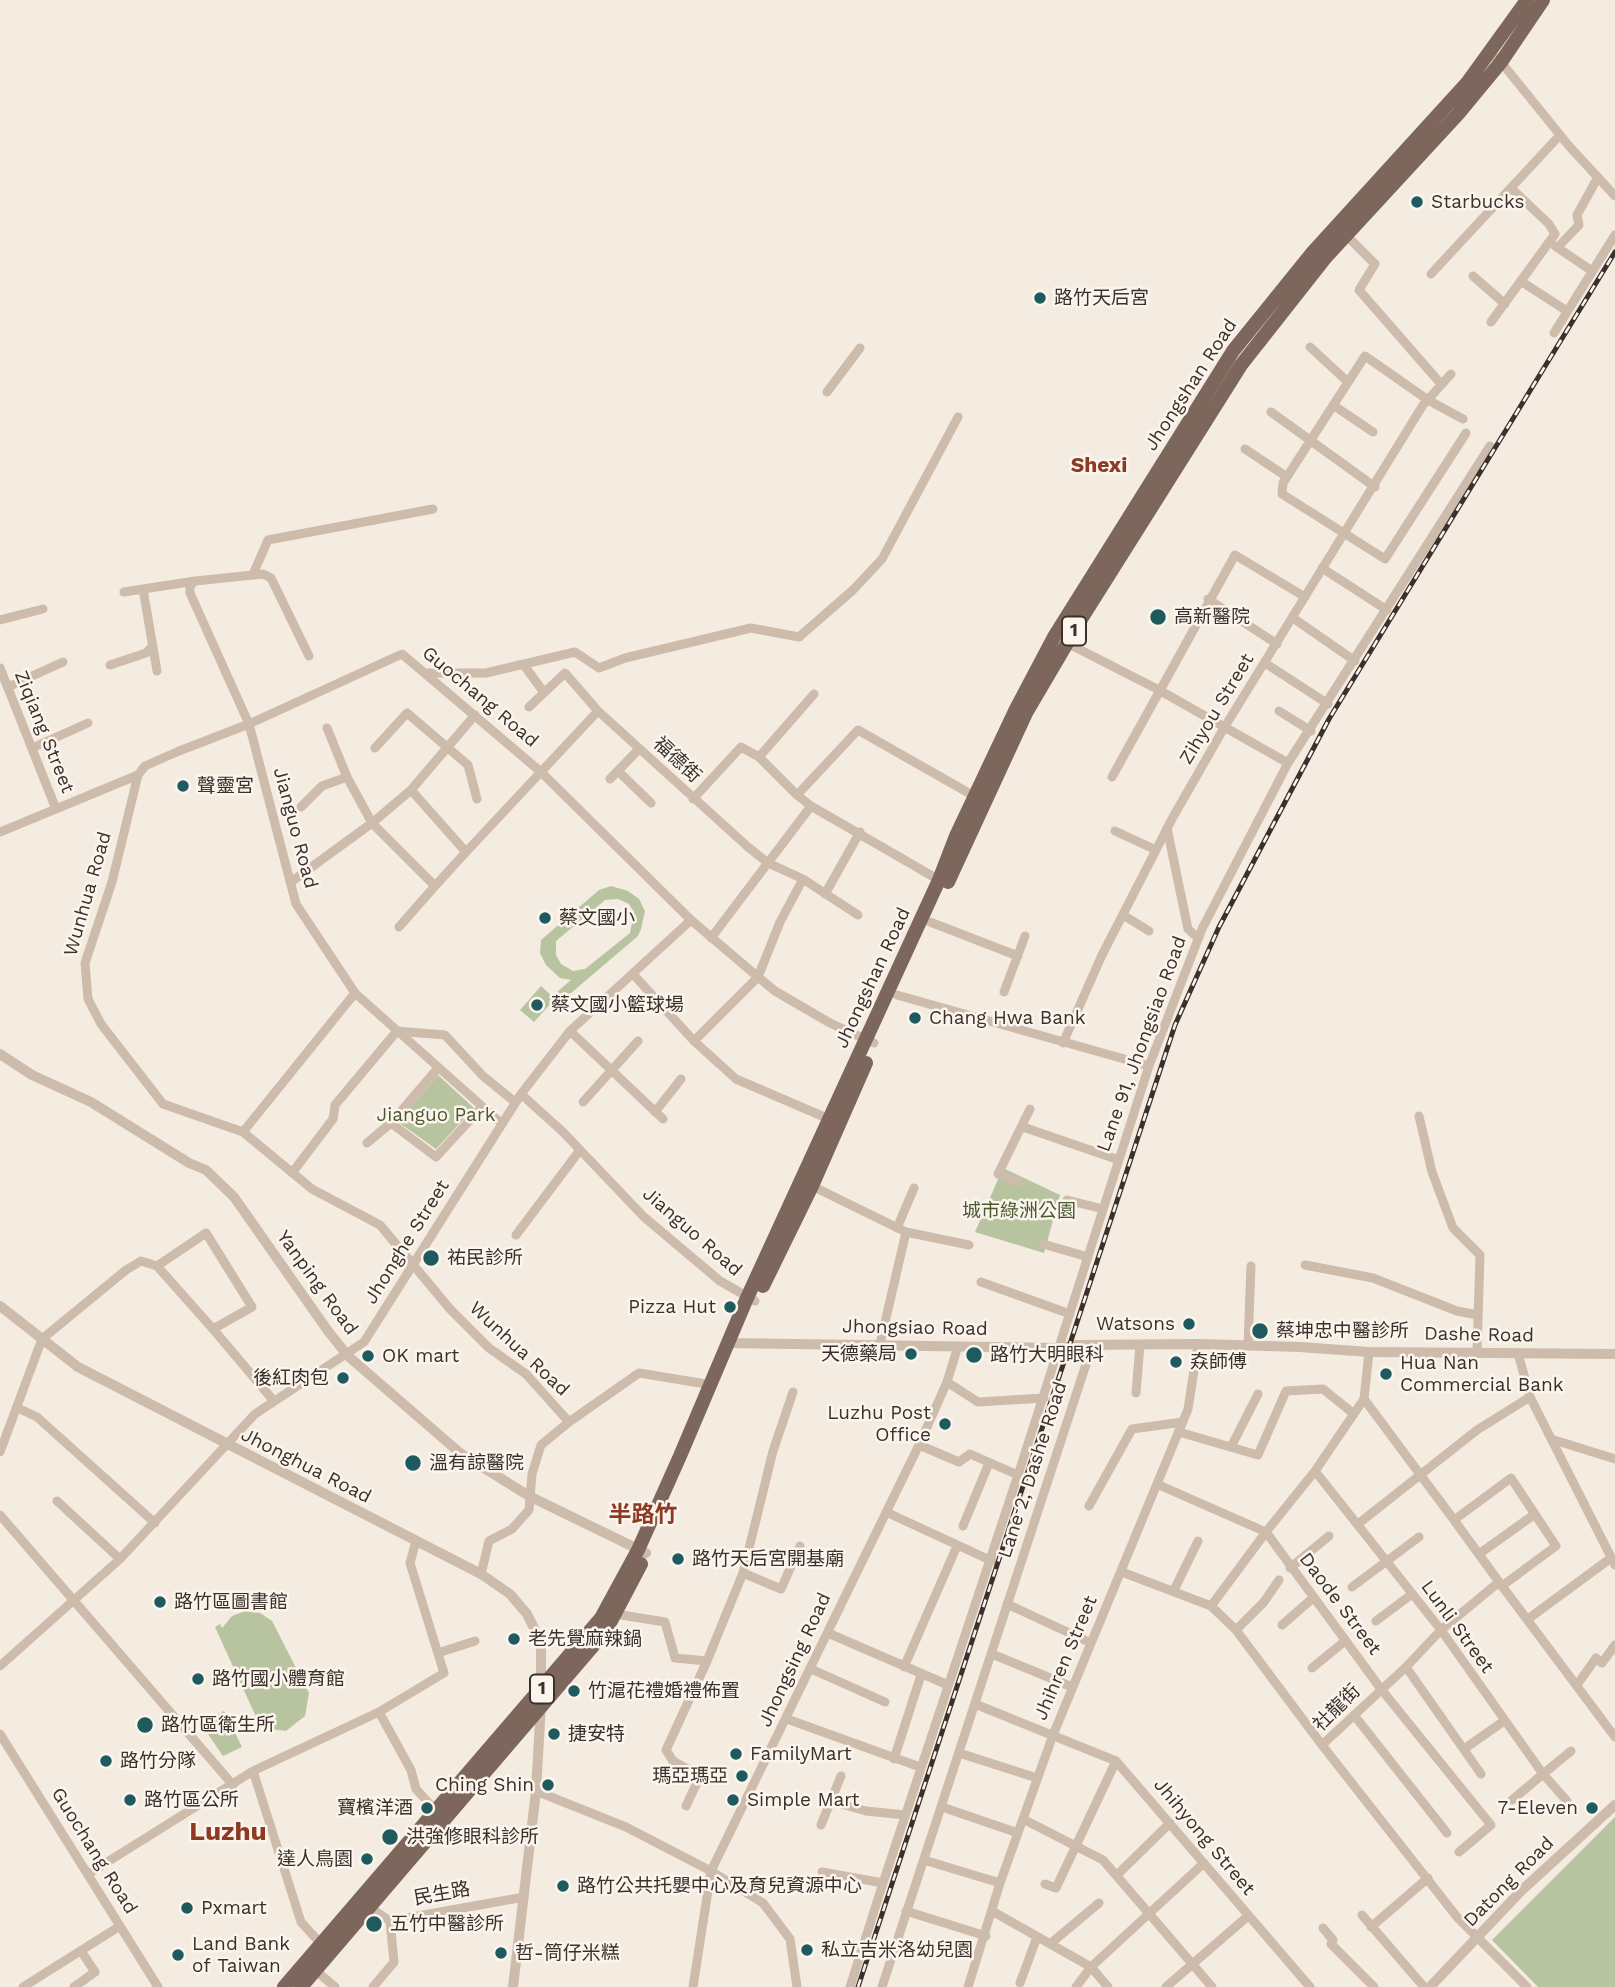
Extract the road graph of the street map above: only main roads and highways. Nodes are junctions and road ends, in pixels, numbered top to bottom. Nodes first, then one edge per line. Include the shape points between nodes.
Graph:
1 (1527, 0) edge
2 (1543, 0) edge
3 (1495, 57) junction
4 (1061, 640) junction
5 (870, 1041) junction
6 (751, 1300) junction
7 (732, 1344) junction
8 (642, 1551) junction
9 (439, 1814) junction
10 (284, 1987) edge
11 (301, 1987) edge

1 - 3 main road, Jhongshan Road / 1
2 - 3 main road, Jhongshan Road / 1
3 - 4 main road, Jhongshan Road / 1 via 1458,114 1286,304
3 - 4 main road, Jhongshan Road / 1 via 1296,272 1233,351
4 - 5 main road, Jhongshan Road / 1 via 897,995
4 - 5 main road, Jhongshan Road / 1 via 974,796
5 - 6 main road, Jhongshan Road / 1 via 829,1119
5 - 6 main road, Jhongshan Road / 1 via 812,1186
6 - 7 main road, Jhongshan Road / 1
7 - 8 main road, Jhongshan Road / 1
7 - 8 main road, Jhongshan Road / 1
8 - 9 main road, Jhongshan Road / 1 via 601,1618
8 - 9 main road, Jhongshan Road / 1 via 615,1614 593,1646
9 - 10 main road, Jhongshan Road / 1
9 - 11 main road, Jhongshan Road / 1

